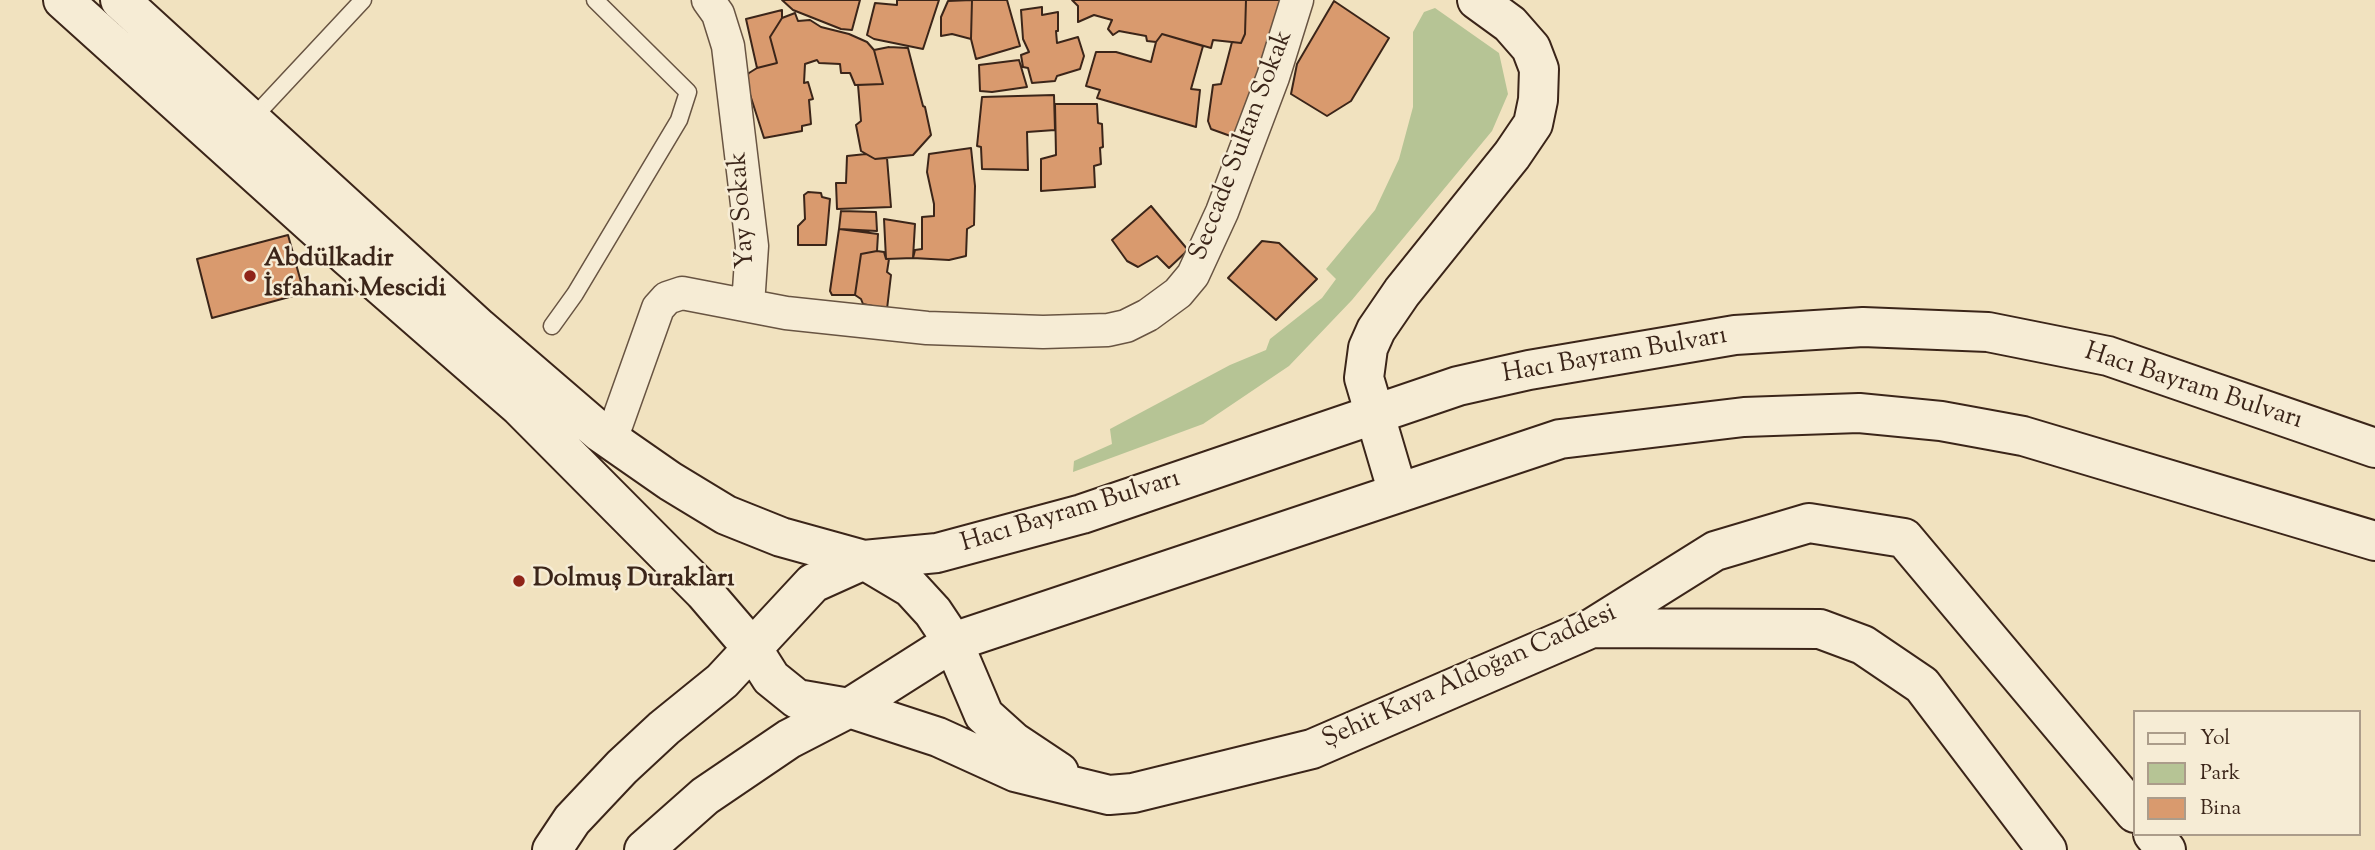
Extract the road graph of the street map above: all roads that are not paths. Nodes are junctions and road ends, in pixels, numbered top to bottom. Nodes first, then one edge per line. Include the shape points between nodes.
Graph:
1 (63, 0) edge
2 (120, 0) edge
3 (363, 0) edge
4 (596, 0) edge
5 (1297, 0) edge
6 (1477, 0) edge
7 (710, 3) edge
8 (238, 132) junction
9 (748, 305) junction
10 (552, 326) dead end
11 (984, 330) joint
12 (1374, 415) junction
13 (611, 440) junction
14 (2375, 448) edge
15 (1398, 493) junction
16 (2375, 541) edge
17 (864, 560) junction
18 (1592, 628) junction
19 (953, 642) junction
20 (751, 648) junction
21 (849, 708) junction
22 (1081, 786) junction
23 (2134, 812) edge
24 (2155, 836) edge
25 (552, 850) edge
26 (644, 850) edge
27 (2047, 850) edge
28 (2166, 850) edge

1 - 8 street
2 - 8 street
3 - 8 lane
4 - 10 lane via 688,92 679,120
5 - 11 street, Seccade Sultan Sokak via 1222,212 1193,275 1178,293 1148,315 1117,329
6 - 12 street via 1510,24 1531,48 1539,69 1533,124 1376,330 1364,378
7 - 9 street, Yay Sokak via 728,46 752,246
8 - 13 street
8 - 20 street via 347,256 520,407 704,592
9 - 11 street, Yay Sokak via 831,319
9 - 13 street via 682,293 667,298 650,326
12 - 14 street, Hacı Bayram Bulvarı via 1458,386 1610,355 1735,335 1863,327 1988,332 2108,356
12 - 15 street
12 - 17 street, Hacı Bayram Bulvarı via 1082,514 937,553
13 - 17 street via 726,515 781,537
15 - 16 street via 1560,439 1744,417 1858,413 1941,421 2023,436
15 - 19 street
17 - 19 street via 911,587
17 - 20 street, Hacı Bayram Bulvarı via 813,583
18 - 22 street, Şehit Kaya Aldoğan Caddesi via 1312,749 1133,793 1109,795
18 - 23 street, Şehit Kaya Aldoğan Caddesi via 1715,551 1809,523 1904,538
18 - 27 street via 1820,629 1863,645 1922,685
19 - 21 street
19 - 22 street via 984,715 1014,742
20 - 21 street via 771,678 797,699
20 - 25 street, Hacı Bayram Bulvarı via 722,681 622,767 572,820
21 - 22 street, Şehit Kaya Aldoğan Caddesi via 938,737 1015,772
21 - 26 street via 789,739 705,796
24 - 28 street

